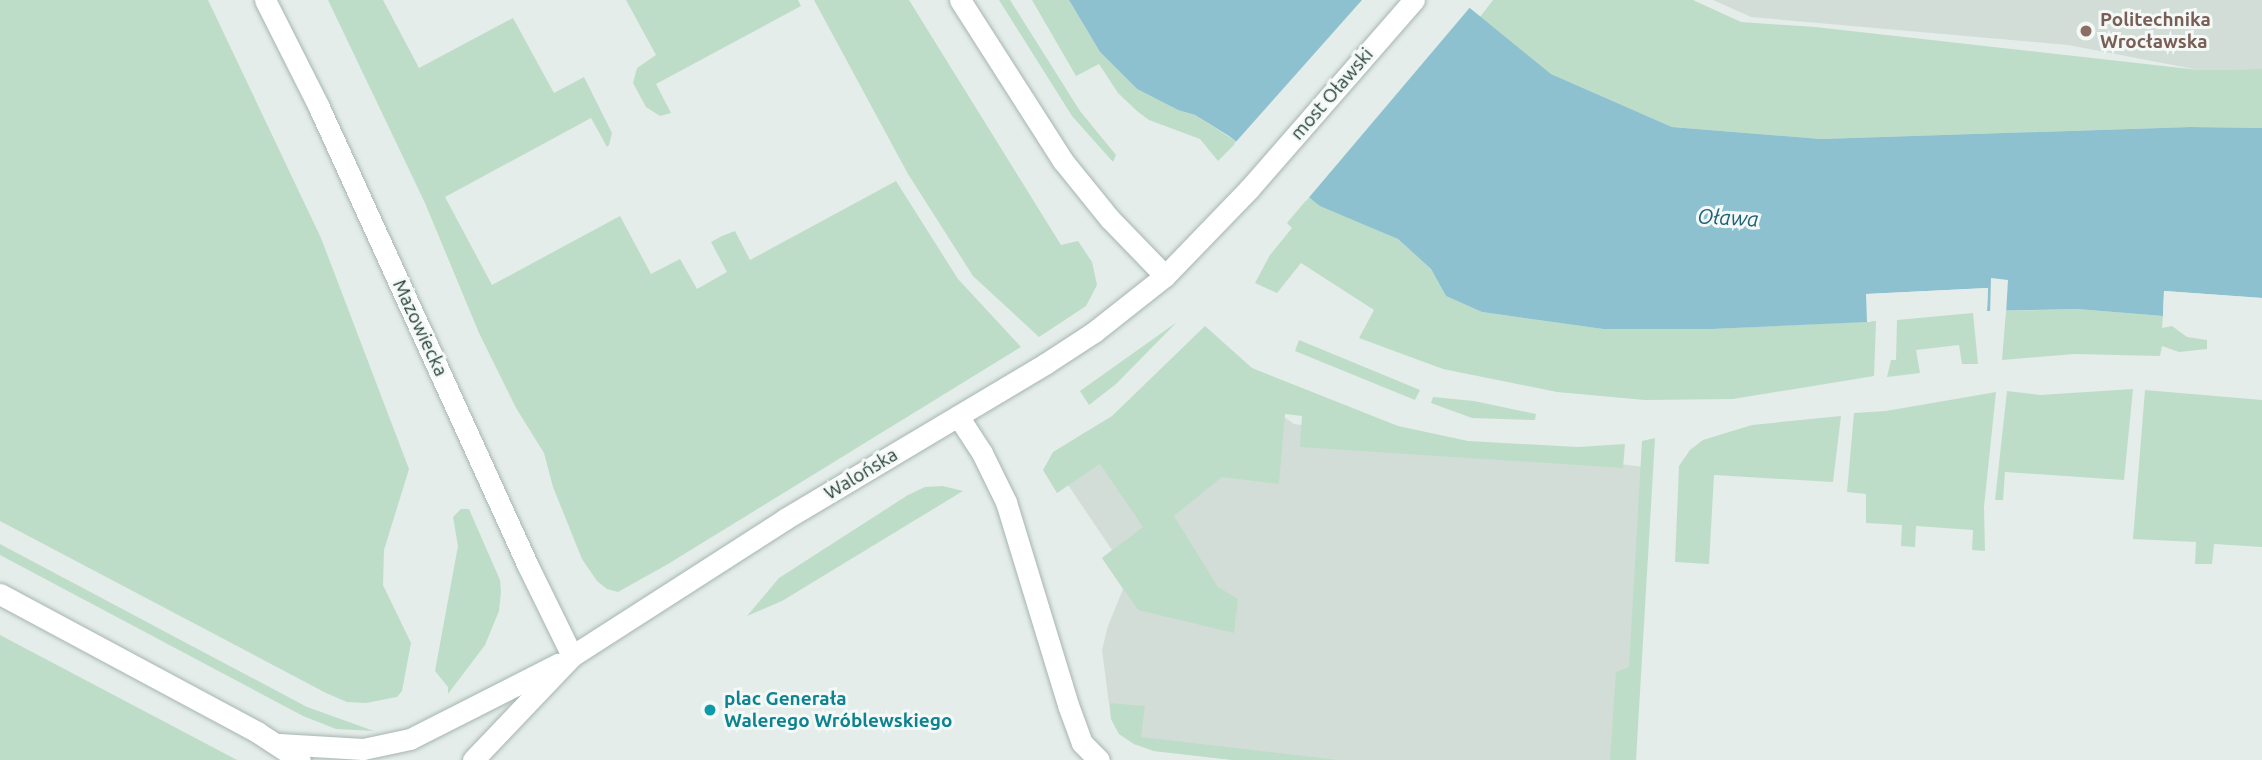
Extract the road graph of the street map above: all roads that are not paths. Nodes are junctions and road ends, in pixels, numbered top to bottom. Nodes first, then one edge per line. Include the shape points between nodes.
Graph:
1 (265, 0) edge
2 (960, 0) edge
3 (1414, 0) edge
4 (1249, 189) joint
5 (1165, 276) junction
6 (958, 416) junction
7 (0, 594) edge
8 (572, 656) junction
9 (279, 744) junction
10 (300, 760) edge
11 (473, 760) edge
12 (1099, 760) edge

1 - 8 street, Mazowiecka
2 - 5 street via 1063,161
3 - 4 street, most Oławski
4 - 5 street, Walońska
5 - 6 street, Walońska via 1094,332
6 - 8 street, Walońska via 785,519
6 - 12 street via 1006,502 1068,705 1082,743
7 - 9 street
8 - 9 street via 410,739 363,749
8 - 11 street, Walońska
9 - 10 street

